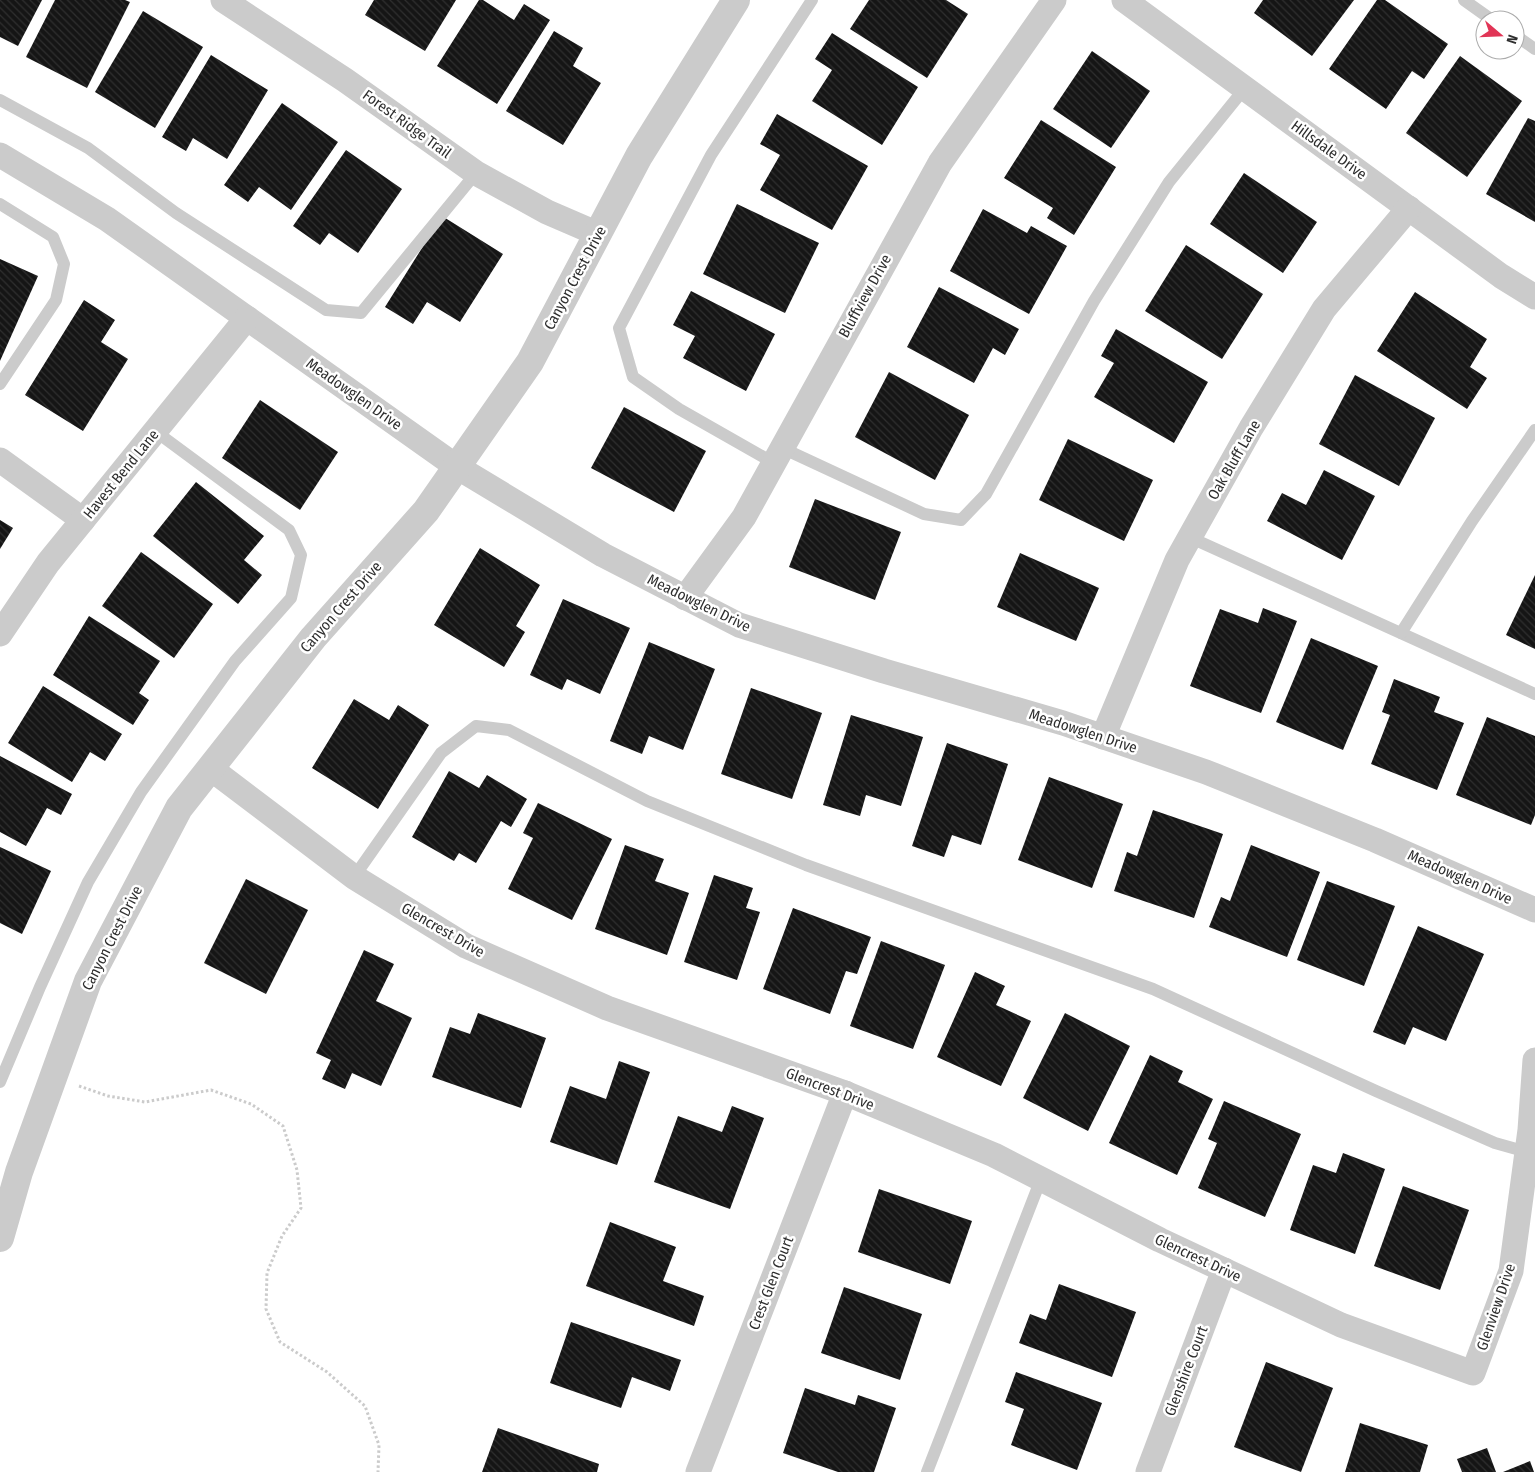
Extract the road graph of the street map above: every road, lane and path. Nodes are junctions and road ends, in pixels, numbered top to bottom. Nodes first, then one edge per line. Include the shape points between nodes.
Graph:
1 (223, 0) edge
2 (736, 0) edge
3 (812, 0) edge
4 (1054, 0) edge
5 (1124, 0) edge
6 (1464, 0) edge
7 (1478, 10) edge
8 (1245, 88) junction
9 (0, 100) edge
10 (0, 155) edge
11 (476, 174) junction
12 (0, 204) edge
13 (1409, 208) junction
14 (598, 234) junction
15 (1535, 297) edge
16 (247, 318) junction
17 (0, 384) edge
18 (1535, 430) edge
19 (155, 432) junction
20 (778, 455) junction
21 (0, 460) edge
22 (457, 467) junction
23 (83, 520) junction
24 (1189, 537) junction
25 (685, 598) junction
26 (1401, 633) junction
27 (0, 634) edge
28 (1535, 694) edge
29 (1103, 737) junction
30 (210, 768) junction
31 (354, 877) junction
32 (1535, 910) edge
33 (1535, 1060) edge
34 (55, 1073) junction
35 (0, 1082) edge
36 (845, 1093) junction
37 (1527, 1152) junction
38 (1041, 1179) junction
39 (0, 1238) edge
40 (1224, 1270) junction
41 (1473, 1373) joint
42 (703, 1471) edge
43 (378, 1472) edge
44 (927, 1472) edge
45 (1148, 1472) edge

1 - 11 street, Forest Ridge Trail via 345,80
2 - 14 street, Canyon Crest Drive via 640,156
3 - 20 lane via 711,155 619,328 633,377 679,409
4 - 20 street, Bluffview Drive via 940,163
5 - 8 street, Hillsdale Drive
6 - 7 lane
8 - 13 street, Hillsdale Drive
8 - 20 lane via 1169,182 1094,301 986,494 961,520 924,514
9 - 11 lane via 88,148 176,213 326,310 361,313
10 - 16 street, Meadowglen Drive via 107,219
11 - 14 street, Forest Ridge Trail via 547,212
12 - 17 lane via 53,237 64,264 56,300
13 - 15 street, Hillsdale Drive
13 - 24 street, Oak Bluff Lane via 1324,309
14 - 22 street, Canyon Crest Drive via 530,362
16 - 19 street, Havest Bend Lane
16 - 22 street, Meadowglen Drive
18 - 26 lane
19 - 23 street, Havest Bend Lane
19 - 35 lane via 289,530 301,555 291,598 234,661 141,792 88,882
20 - 25 street, Bluffview Drive via 744,517
21 - 23 street
22 - 25 street, Meadowglen Drive via 603,556
22 - 30 street, Canyon Crest Drive via 426,511 313,638
23 - 27 street, Havest Bend Lane via 48,563
24 - 26 lane
24 - 29 street, Oak Bluff Lane via 1176,560
25 - 29 street, Meadowglen Drive via 739,625
26 - 28 lane
29 - 32 street, Meadowglen Drive via 1206,772 1375,840
30 - 31 street, Glencrest Drive
30 - 34 street, Canyon Crest Drive via 179,808 88,981
31 - 36 street, Glencrest Drive via 466,946 572,993
31 - 37 lane via 441,753 476,726 508,730 647,800 806,865 1153,989 1444,1121
33 - 37 street, Glenview Drive
34 - 39 street, Canyon Crest Drive
34 - 43 path via 108,1096 145,1102 210,1090 252,1104 283,1126 297,1170 300,1208 282,1236 267,1273 266,1309 280,1342 327,1372 366,1406 380,1445
36 - 38 street, Glencrest Drive via 994,1155
36 - 42 street, Crest Glen Court
37 - 41 street, Glenview Drive via 1511,1271
38 - 40 street, Glencrest Drive
38 - 44 lane
40 - 41 street, Glencrest Drive via 1341,1325
40 - 45 street, Glenshire Court

